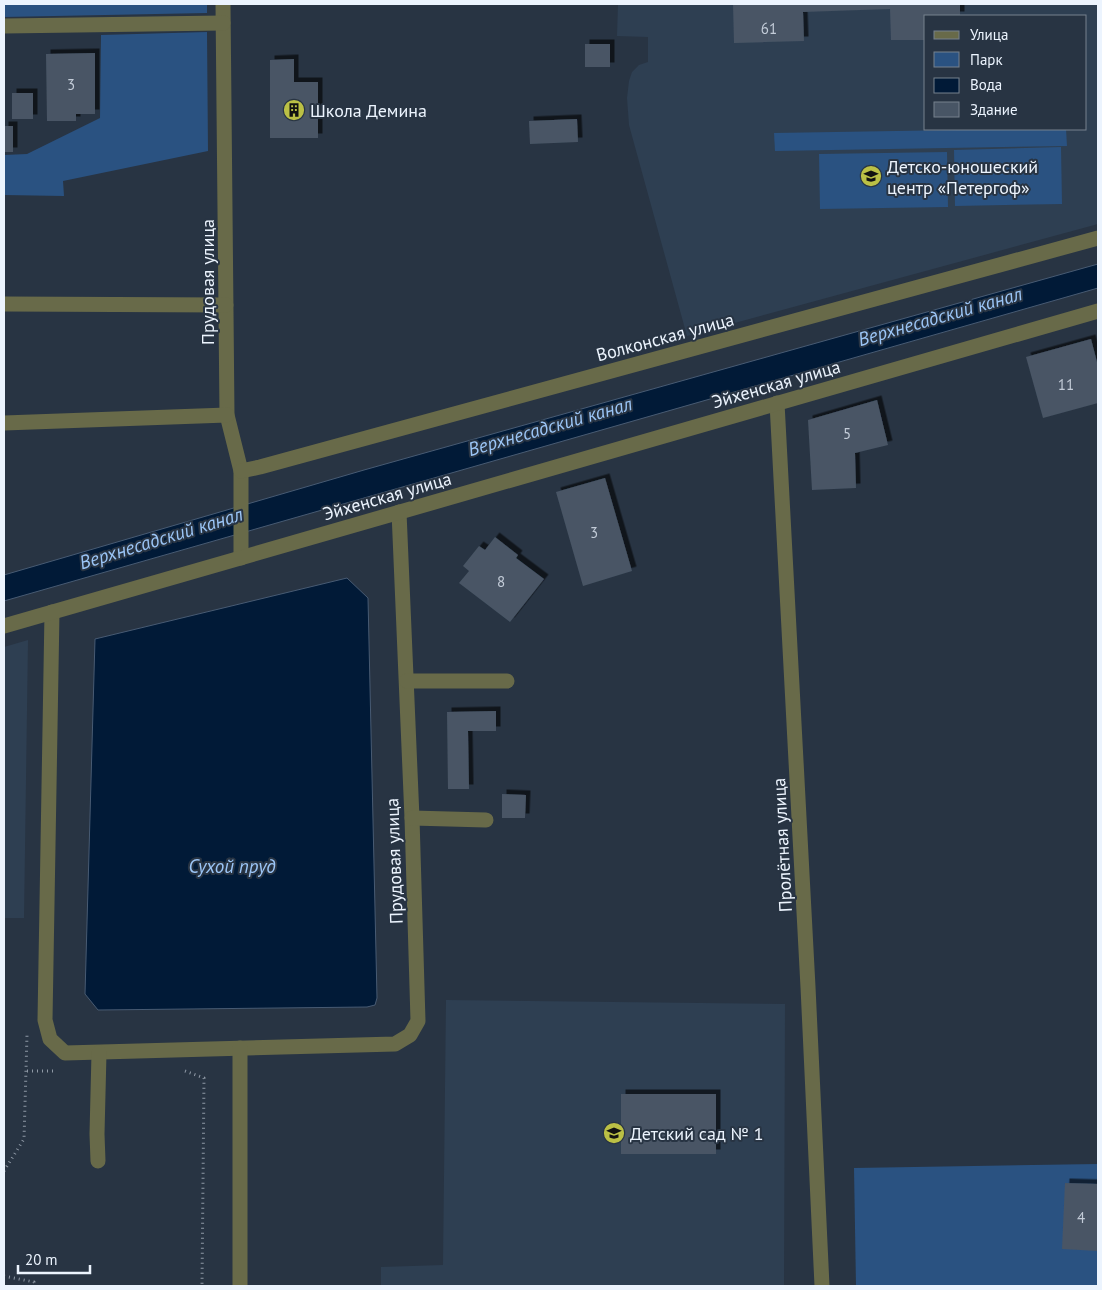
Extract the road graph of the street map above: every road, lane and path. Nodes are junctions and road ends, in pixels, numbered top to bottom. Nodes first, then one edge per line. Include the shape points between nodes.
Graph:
1 (223, 4) edge
2 (223, 24) junction
3 (4, 26) edge
4 (1098, 238) edge
5 (4, 304) edge
6 (226, 305) junction
7 (1098, 311) edge
8 (777, 403) junction
9 (227, 415) junction
10 (4, 422) edge
11 (241, 471) junction
12 (399, 512) junction
13 (241, 558) junction
14 (52, 612) junction
15 (4, 626) edge
16 (407, 681) junction
17 (507, 681) dead end
18 (412, 818) junction
19 (486, 820) dead end
20 (240, 1048) junction
21 (99, 1053) junction
22 (26, 1071) dead end
23 (204, 1078) dead end
24 (98, 1161) dead end
25 (4, 1171) edge
26 (4, 1276) edge
27 (34, 1286) edge
28 (202, 1286) edge
29 (240, 1286) edge
30 (822, 1286) edge

1 - 2 street, Прудовая улица
2 - 3 street
2 - 6 street, Прудовая улица
4 - 11 street, Волконская улица
5 - 6 street
6 - 9 street, Прудовая улица
7 - 8 street, Эйхенская улица
8 - 12 street, Эйхенская улица
8 - 30 street, Пролётная улица
9 - 10 street
9 - 11 street, Прудовая улица
11 - 13 street, Прудовая улица
12 - 13 street, Эйхенская улица
12 - 16 street, Прудовая улица
13 - 14 street, Эйхенская улица
14 - 15 street, Эйхенская улица
14 - 21 street, Прудовая улица via 45,1020 50,1039 65,1053
16 - 17 street
16 - 18 street, Прудовая улица
18 - 19 street
18 - 20 street, Прудовая улица via 418,1021 410,1035 395,1044
20 - 21 street, Прудовая улица
20 - 29 street
21 - 24 street
22 - 25 path via 24,1138
23 - 28 path
26 - 27 path via 34,1282

